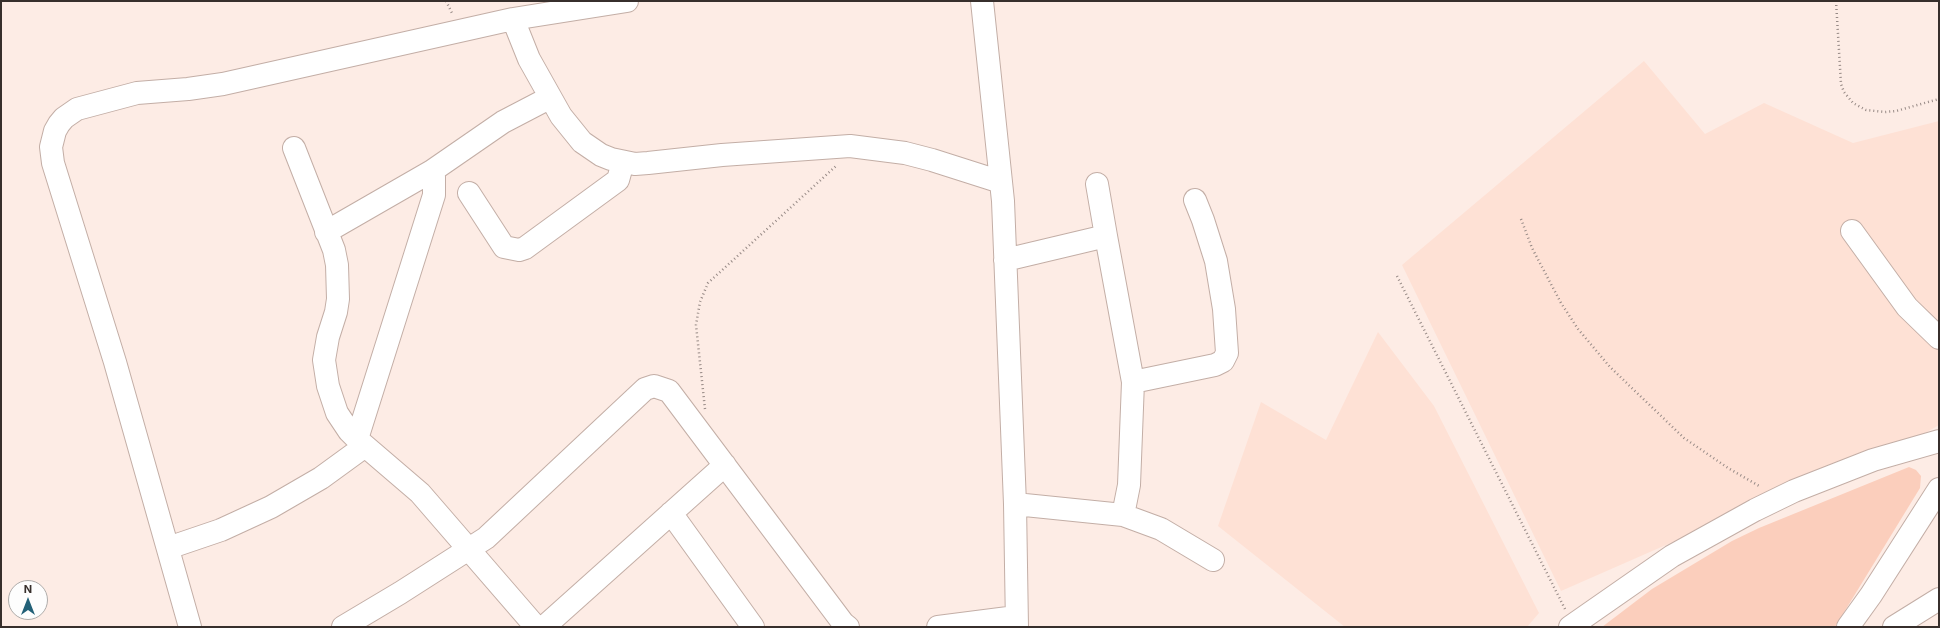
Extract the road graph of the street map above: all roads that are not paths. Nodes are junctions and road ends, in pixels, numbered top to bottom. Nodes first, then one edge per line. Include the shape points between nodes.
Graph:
1 (627, 1) edge
2 (982, 1) edge
3 (513, 19) junction
4 (550, 98) junction
5 (294, 148) dead end
6 (623, 162) junction
7 (432, 171) junction
8 (1001, 182) junction
9 (1097, 184) dead end
10 (469, 192) dead end
11 (1195, 200) dead end
12 (1852, 231) dead end
13 (326, 232) junction
14 (1106, 236) junction
15 (1005, 260) junction
16 (1939, 338) edge
17 (1133, 382) junction
18 (1939, 441) edge
19 (361, 442) junction
20 (725, 465) junction
21 (1939, 489) edge
22 (1015, 504) junction
23 (671, 513) junction
24 (1123, 515) junction
25 (168, 548) junction
26 (468, 550) junction
27 (1213, 560) dead end
28 (1939, 600) edge
29 (1016, 622) edge
30 (1571, 626) edge
31 (190, 627) edge
32 (343, 627) edge
33 (536, 627) edge
34 (544, 627) edge
35 (753, 627) edge
36 (848, 627) edge
37 (938, 627) edge
38 (1848, 627) edge
39 (1894, 627) edge

1 - 3 street
2 - 8 street
3 - 4 street via 529,59
3 - 25 street via 261,77 188,89 137,93 77,108 59,124 53,135 51,147 53,163 115,362
4 - 6 street via 582,142 601,155
4 - 7 street via 503,122
5 - 13 street
6 - 8 street via 648,163 850,146 932,160
6 - 10 street via 618,180 519,250 504,247
7 - 13 street
7 - 19 street via 434,196
8 - 15 street
9 - 14 street
11 - 17 street via 1216,261 1224,309 1227,353 1215,365
12 - 16 street via 1907,307
13 - 19 street via 337,265 339,290 336,312 325,349 326,372 337,413 349,431
14 - 15 street
14 - 17 street
15 - 22 street
17 - 24 street via 1129,485
18 - 30 street via 1873,460 1783,496 1672,556
19 - 25 street via 321,478 271,507 221,530
19 - 26 street via 420,493
20 - 23 street
20 - 26 street via 669,391 659,386 649,387 486,538
20 - 36 street
21 - 38 street
22 - 24 street
22 - 29 street
23 - 34 street
23 - 35 street
24 - 27 street via 1161,528
25 - 31 street
26 - 32 street
26 - 33 street
28 - 39 street
29 - 37 street

